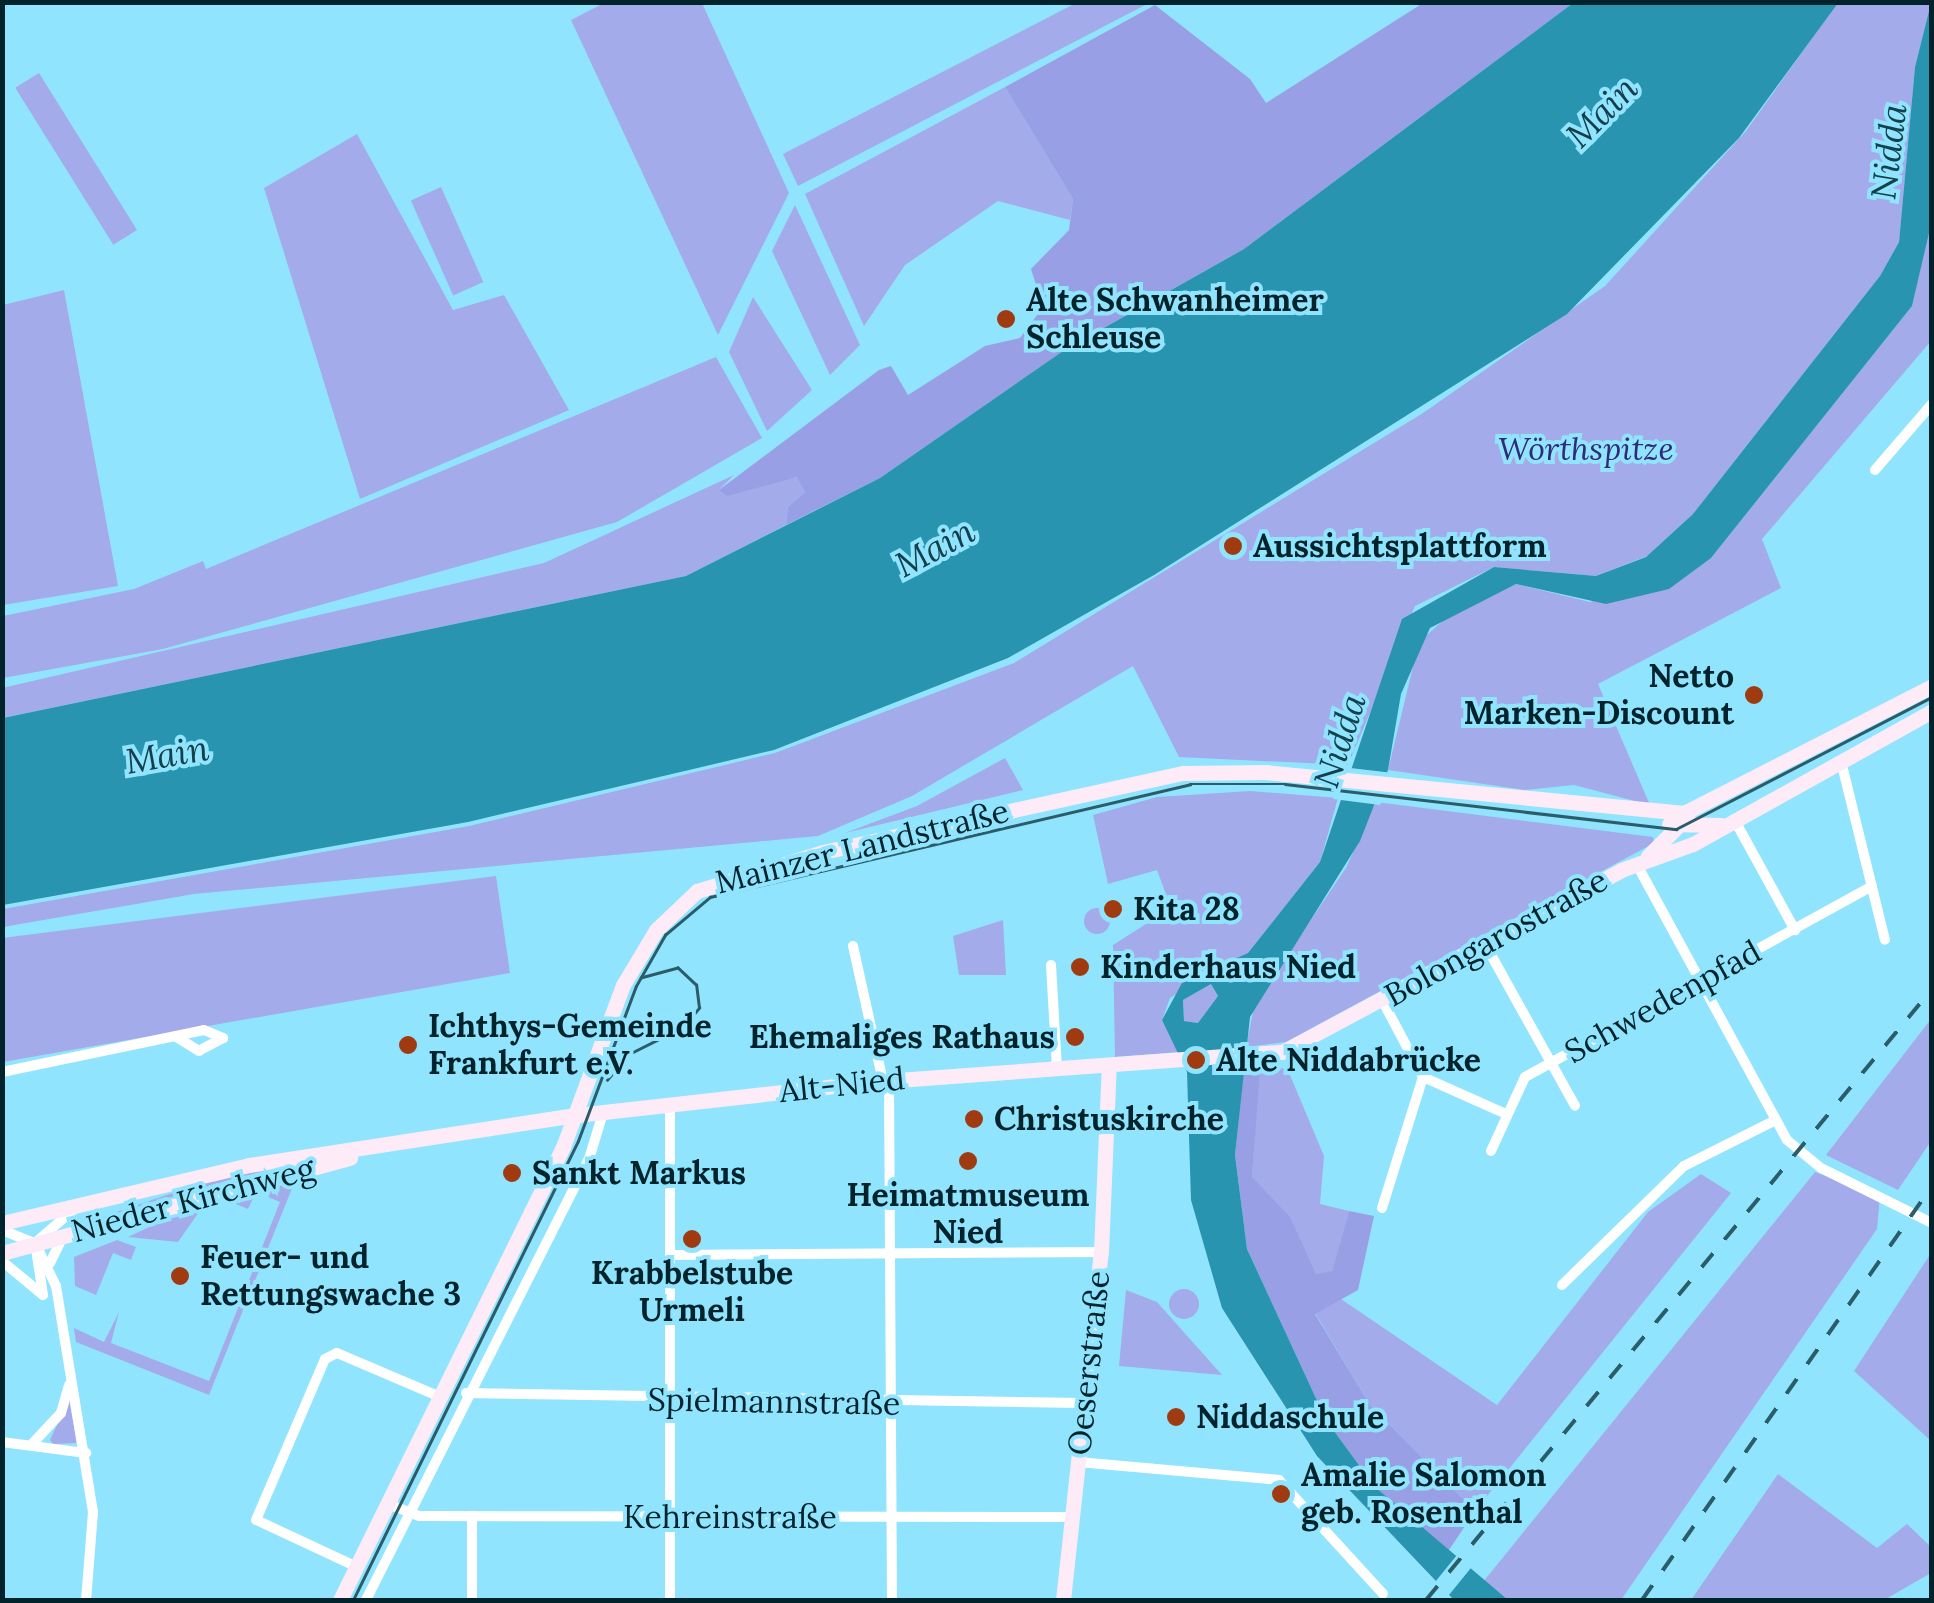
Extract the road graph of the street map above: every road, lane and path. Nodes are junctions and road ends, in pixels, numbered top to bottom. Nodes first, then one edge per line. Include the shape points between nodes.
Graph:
1 (1932, 404) edge
2 (1875, 470) dead end
3 (1932, 686) edge
4 (1932, 711) edge
5 (1842, 760) junction
6 (1708, 807) junction
7 (1642, 815) junction
8 (1728, 822) junction
9 (1669, 838) junction
10 (1641, 861) junction
11 (1872, 886) junction
12 (1795, 930) junction
13 (1886, 940) dead end
14 (1484, 944) junction
15 (852, 946) dead end
16 (1051, 965) dead end
17 (1701, 979) junction
18 (1382, 1000) junction
19 (176, 1036) dead end
20 (1550, 1063) junction
21 (1114, 1064) junction
22 (1056, 1068) junction
23 (2, 1072) edge
24 (1423, 1077) junction
25 (886, 1080) junction
26 (670, 1104) junction
27 (1575, 1106) dead end
28 (603, 1113) junction
29 (1506, 1114) junction
30 (577, 1116) junction
31 (1774, 1121) junction
32 (383, 1149) junction
33 (1491, 1151) dead end
34 (1382, 1208) dead end
35 (73, 1210) junction
36 (1932, 1223) edge
37 (2, 1226) edge
38 (64, 1234) junction
39 (34, 1243) junction
40 (1101, 1252) junction
41 (2, 1253) edge
42 (891, 1254) junction
43 (671, 1255) junction
44 (2, 1261) edge
45 (50, 1263) junction
46 (1562, 1285) dead end
47 (43, 1295) junction
48 (56, 1312) junction
49 (69, 1386) junction
50 (466, 1394) junction
51 (440, 1397) junction
52 (666, 1401) junction
53 (1084, 1403) junction
54 (890, 1405) junction
55 (2, 1442) edge
56 (34, 1443) junction
57 (86, 1453) junction
58 (1078, 1462) junction
59 (388, 1504) junction
60 (412, 1514) junction
61 (472, 1516) junction
62 (669, 1516) junction
63 (1074, 1517) junction
64 (888, 1518) junction
65 (357, 1567) junction
66 (1383, 1594) dead end
67 (86, 1600) edge
68 (340, 1600) edge
69 (366, 1600) edge
70 (472, 1600) edge
71 (670, 1600) edge
72 (892, 1600) edge
73 (1063, 1600) edge

1 - 2 street
3 - 6 main road
4 - 5 main road
5 - 8 main road
5 - 11 street
6 - 7 main road
6 - 9 main road
7 - 9 main road
7 - 30 main road, Mainzer Landstraße via 1233,770 1128,781 713,882 668,914 636,959
8 - 9 main road
8 - 9 main road
8 - 12 street
9 - 10 main road, Bolongarostraße
10 - 14 main road, Bolongarostraße
10 - 17 street
11 - 12 street, Schwedenpfad
11 - 13 street
12 - 17 street, Schwedenpfad
14 - 18 main road, Bolongarostraße
14 - 20 street
15 - 25 street
16 - 22 street
17 - 20 street, Schwedenpfad
17 - 31 street
18 - 21 main road, Bolongarostraße via 1272,1053
18 - 24 street
19 - 23 street
20 - 27 street
20 - 29 street, Schwedenpfad via 1525,1077
21 - 22 main road, Alt-Nied
21 - 40 main road, Oeserstraße
22 - 25 main road, Alt-Nied
24 - 29 street
24 - 34 street
25 - 26 main road, Alt-Nied
25 - 42 street
26 - 28 main road, Alt-Nied
26 - 43 street
28 - 30 main road, Alt-Nied
28 - 50 street via 593,1150
29 - 33 street, Schwedenpfad
30 - 32 main road, Nieder Kirchweg
30 - 51 main road, Mainzer Landstraße
31 - 36 street via 1809,1160
31 - 46 street via 1684,1166
32 - 35 main road, Nieder Kirchweg via 249,1166
32 - 38 main road, Nieder Kirchweg
35 - 37 main road, Nieder Kirchweg
35 - 39 street
37 - 39 street
38 - 39 main road, Nieder Kirchweg
38 - 45 street
39 - 41 main road, Nieder Kirchweg
39 - 45 street
39 - 47 street
40 - 42 street
40 - 53 main road, Oeserstraße
42 - 43 street
42 - 54 street
43 - 52 street
44 - 47 street
45 - 48 street
47 - 48 street
48 - 49 street
49 - 56 street via 61,1414
49 - 57 street
50 - 52 street, Spielmannstraße
50 - 60 street
51 - 59 main road, Mainzer Landstraße
51 - 65 street via 330,1352 256,1520
52 - 54 street, Spielmannstraße
52 - 62 street
53 - 54 street, Spielmannstraße
53 - 58 main road, Oeserstraße
54 - 64 street
55 - 56 street
56 - 57 street
57 - 67 street via 97,1554
58 - 63 main road, Oeserstraße
58 - 66 street via 1279,1480
59 - 60 street, Kehreinstraße
59 - 65 main road, Mainzer Landstraße
60 - 61 street, Kehreinstraße
60 - 69 street
61 - 62 street, Kehreinstraße
61 - 70 street
62 - 64 street, Kehreinstraße
62 - 71 street
63 - 64 street, Kehreinstraße
63 - 73 main road, Oeserstraße
64 - 72 street
65 - 68 main road, Mainzer Landstraße

